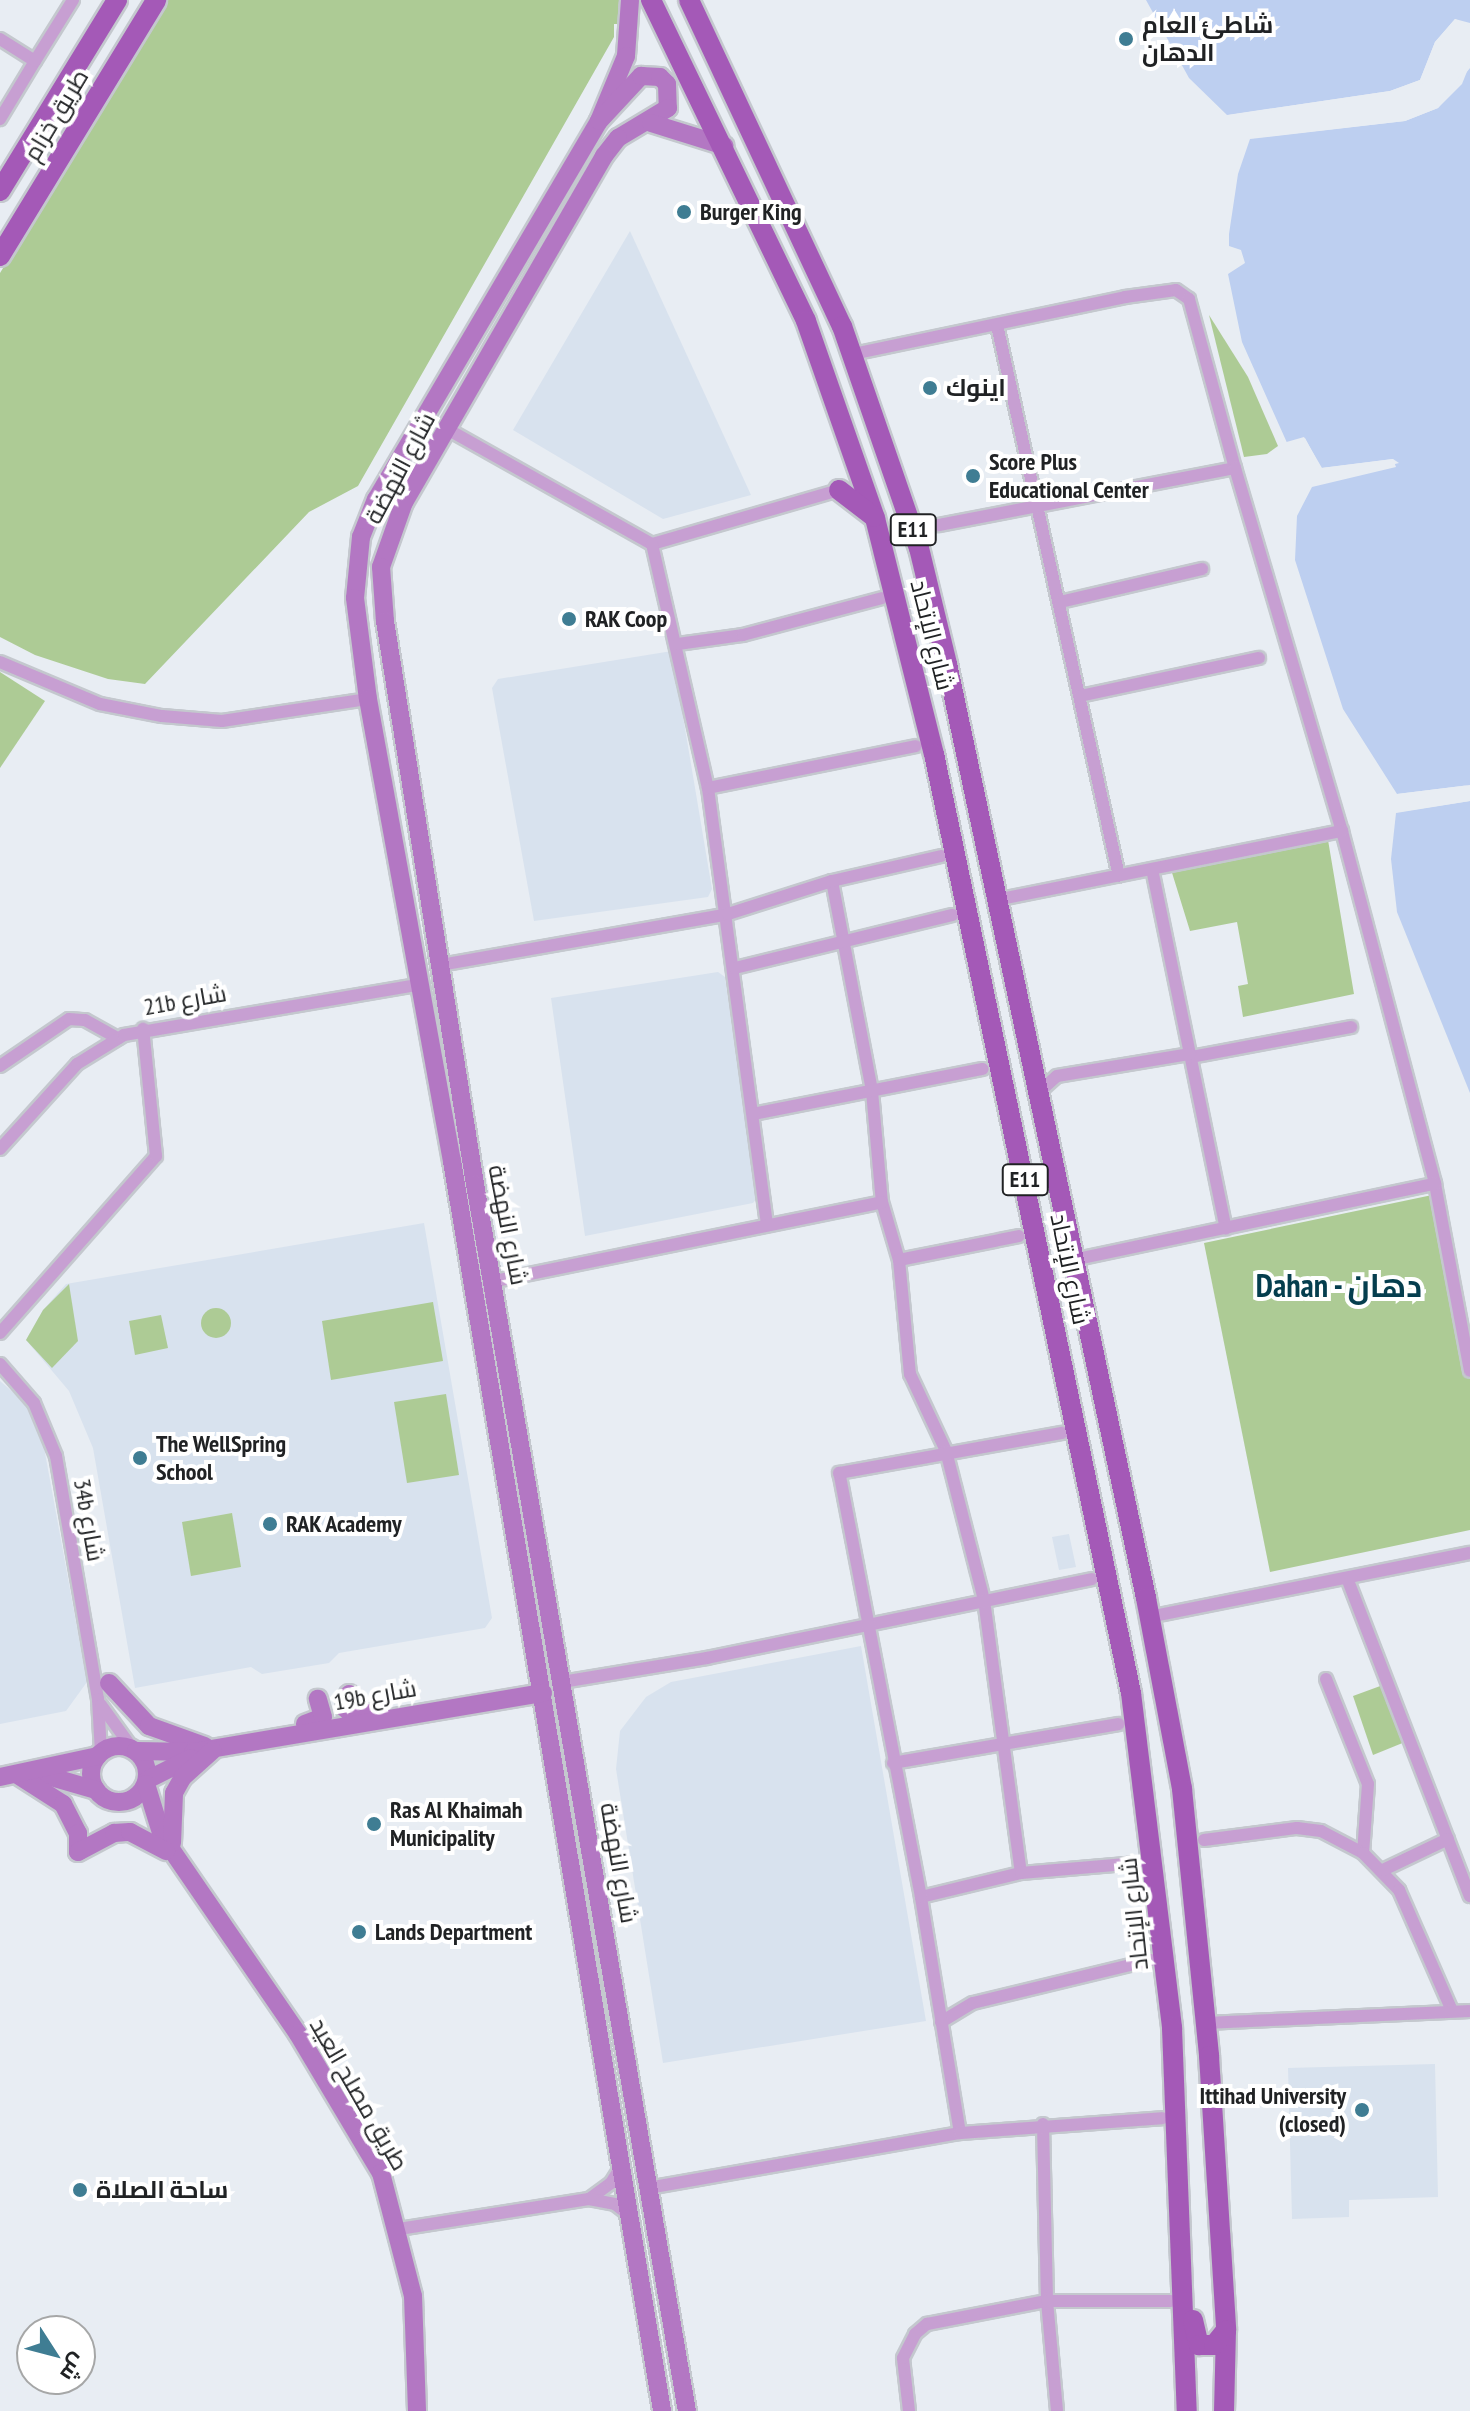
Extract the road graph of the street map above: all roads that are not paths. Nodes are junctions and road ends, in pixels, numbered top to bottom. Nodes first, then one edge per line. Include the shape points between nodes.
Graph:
1 (73, 0) edge
2 (117, 0) edge
3 (156, 0) edge
4 (630, 0) edge
5 (651, 0) edge
6 (689, 0) edge
7 (0, 39) edge
8 (35, 61) junction
9 (0, 119) edge
10 (599, 121) junction
11 (651, 123) junction
12 (725, 146) junction
13 (0, 192) edge
14 (0, 254) edge
15 (997, 325) junction
16 (853, 354) junction
17 (447, 429) junction
18 (1235, 468) junction
19 (839, 490) joint
20 (1037, 504) junction
21 (875, 518) junction
22 (938, 525) dead end
23 (652, 544) junction
24 (1202, 569) dead end
25 (882, 598) dead end
26 (1060, 602) junction
27 (678, 644) junction
28 (1259, 658) dead end
29 (0, 662) edge
30 (1080, 696) junction
31 (368, 699) junction
32 (916, 746) dead end
33 (708, 788) junction
34 (950, 831) junction
35 (1342, 831) junction
36 (982, 836) junction
37 (941, 856) dead end
38 (1152, 869) junction
39 (1119, 876) junction
40 (832, 881) junction
41 (965, 897) junction
42 (996, 900) junction
43 (728, 914) junction
44 (954, 922) joint
45 (843, 939) junction
46 (440, 965) junction
47 (735, 968) junction
48 (422, 984) junction
49 (1351, 1027) dead end
50 (143, 1029) junction
51 (118, 1038) junction
52 (1191, 1055) junction
53 (0, 1066) edge
54 (983, 1069) dead end
55 (872, 1091) junction
56 (1038, 1093) junction
57 (753, 1114) junction
58 (448, 1136) junction
59 (0, 1149) edge
60 (475, 1184) junction
61 (1435, 1184) junction
62 (882, 1202) junction
63 (767, 1224) junction
64 (1226, 1228) junction
65 (1019, 1236) dead end
66 (899, 1260) junction
67 (1073, 1260) junction
68 (495, 1281) junction
69 (0, 1333) edge
70 (0, 1364) edge
71 (1470, 1371) edge
72 (1062, 1433) dead end
73 (946, 1451) junction
74 (1470, 1553) edge
75 (1347, 1578) junction
76 (1092, 1579) dead end
77 (984, 1600) junction
78 (1149, 1617) junction
79 (865, 1626) junction
80 (1326, 1679) dead end
81 (562, 1682) junction
82 (109, 1683) dead end
83 (543, 1693) junction
84 (349, 1694) dead end
85 (98, 1699) junction
86 (318, 1699) dead end
87 (481, 1701) junction
88 (1119, 1724) dead end
89 (1006, 1740) junction
90 (245, 1741) junction
91 (216, 1748) junction
92 (134, 1750) junction
93 (99, 1754) junction
94 (893, 1763) junction
95 (16, 1774) edge
96 (146, 1782) junction
97 (96, 1790) junction
98 (120, 1802) junction
99 (162, 1836) junction
100 (1448, 1839) junction
101 (1204, 1840) dead end
102 (1363, 1853) junction
103 (178, 1861) junction
104 (1138, 1863) dead end
105 (1383, 1870) junction
106 (1021, 1873) junction
107 (1470, 1896) edge
108 (921, 1897) junction
109 (581, 1928) junction
110 (610, 1949) junction
111 (1151, 1960) dead end
112 (1452, 2011) junction
113 (1470, 2011) edge
114 (941, 2022) junction
115 (1206, 2023) junction
116 (1162, 2118) dead end
117 (1043, 2124) junction
118 (960, 2133) junction
119 (621, 2167) junction
120 (648, 2188) junction
121 (589, 2199) junction
122 (630, 2215) junction
123 (399, 2229) junction
124 (1185, 2268) junction
125 (1047, 2301) junction
126 (1171, 2301) dead end
127 (1226, 2330) junction
128 (417, 2411) edge
129 (662, 2411) edge
130 (687, 2411) edge
131 (909, 2411) edge
132 (1057, 2411) edge
133 (1187, 2411) edge
134 (1224, 2411) edge

1 - 8 street
2 - 13 main road, طريق خزام
3 - 14 main road, طريق خزام
4 - 10 main road via 626,56
5 - 12 main road, شارع الإتحاد / E11
6 - 16 main road, شارع الإتحاد / E11
7 - 8 street
8 - 9 street
10 - 11 main road via 632,81 651,74 660,77 671,94 668,108
10 - 31 main road, شارع النهضة via 376,499 361,537 355,598
11 - 12 main road
11 - 17 main road, شارع النهضة via 618,138 604,156
12 - 21 main road, شارع الإتحاد / E11 via 806,321
13 - 14 main road via 10,188 19,200
15 - 16 street
15 - 18 street via 1125,297 1183,293 1191,304
15 - 20 street
16 - 36 main road, شارع الإتحاد / E11 via 919,548
17 - 23 street
17 - 46 main road, شارع النهضة via 404,502 381,567 387,635
18 - 20 street
18 - 35 street
19 - 21 main road
19 - 23 street
20 - 22 street
20 - 26 street
21 - 34 main road, شارع الإتحاد / E11 via 914,662
23 - 27 street
24 - 26 street
25 - 27 street via 743,635
26 - 30 street
27 - 33 street
28 - 30 street
29 - 31 street via 100,704 162,716 222,721
30 - 39 street
31 - 48 main road, شارع النهضة
32 - 33 street
33 - 43 street
34 - 36 main road via 964,818
34 - 41 main road, شارع الإتحاد / E11
35 - 38 street
35 - 61 street
36 - 42 main road, شارع الإتحاد / E11
37 - 40 street
38 - 39 street
38 - 52 street
39 - 42 street
40 - 43 street
40 - 45 street
41 - 44 main road
41 - 124 main road, شارع الإتحاد / E11 via 1131,1693 1172,2028
42 - 56 main road, شارع الإتحاد / E11
43 - 46 street
43 - 47 street
44 - 45 street
45 - 47 street
45 - 55 street
46 - 60 main road, شارع النهضة
47 - 57 street
48 - 50 street, 21b شارع
48 - 58 main road, شارع النهضة
49 - 52 street
50 - 51 street, 21b شارع
50 - 69 street via 156,1156
51 - 53 street via 85,1020 69,1019
51 - 59 street, 21b شارع via 77,1064
52 - 56 street via 1057,1076
52 - 64 street
54 - 55 street
55 - 57 street
55 - 62 street
56 - 67 main road, شارع الإتحاد / E11
57 - 63 street
58 - 60 main road via 457,1130 463,1133
58 - 83 main road, شارع النهضة
60 - 68 main road, شارع النهضة
61 - 64 street
61 - 71 street
62 - 63 street
62 - 66 street
63 - 68 street
64 - 67 street
65 - 66 street
66 - 73 street via 910,1374
67 - 78 main road, شارع الإتحاد / E11
68 - 81 main road, شارع النهضة
70 - 85 street, 34b شارع via 34,1403 56,1456
72 - 73 street
73 - 77 street
73 - 79 street via 839,1473
74 - 75 street
75 - 78 street
75 - 100 street
76 - 77 street
77 - 79 street
77 - 89 street
78 - 115 main road, شارع الإتحاد / E11 via 1182,1789
79 - 81 street
79 - 94 street
80 - 102 street via 1368,1784
81 - 110 main road, شارع النهضة
82 - 91 main road via 149,1726 181,1741
83 - 87 main road, 19b شارع
83 - 109 main road, شارع النهضة
84 - 87 main road via 345,1708 359,1715 469,1695
85 - 92 street, 34b شارع
85 - 93 street, 34b شارع
86 - 90 main road via 325,1711 317,1722 263,1732
87 - 90 main road, 19b شارع
88 - 89 street
89 - 94 street
89 - 106 street
90 - 91 main road, 19b شارع
91 - 92 main road, 19b شارع via 173,1755
91 - 96 main road, 19b شارع
91 - 103 main road via 183,1777 174,1793 168,1825
92 - 93 main road via 119,1745
92 - 96 main road via 146,1763
93 - 95 main road
93 - 97 main road via 91,1768
94 - 108 street
95 - 97 main road
95 - 103 main road via 63,1804 78,1833 78,1852 114,1833 130,1832 148,1838
96 - 98 main road via 136,1797
96 - 99 main road, طريق مصلح العيد
97 - 98 main road
98 - 99 main road, طريق مصلح العيد
99 - 103 main road, طريق مصلح العيد
100 - 105 street
100 - 107 street
101 - 102 street via 1297,1828 1321,1831
102 - 105 street
103 - 123 main road, طريق مصلح العيد via 308,2049 381,2173
104 - 106 street
105 - 112 street via 1399,1890
106 - 108 street
108 - 114 street
109 - 110 main road via 596,1951
109 - 119 main road, شارع النهضة
110 - 120 main road, شارع النهضة
111 - 114 street via 973,2003
112 - 113 street
112 - 115 street
114 - 118 street
115 - 127 main road, شارع الإتحاد / E11
116 - 117 street
117 - 118 street
117 - 125 street
118 - 120 street
119 - 121 street via 611,2183
119 - 122 main road, شارع النهضة
120 - 130 main road, شارع النهضة
121 - 122 street via 615,2204
121 - 123 street
122 - 129 main road, شارع النهضة
123 - 128 main road, طريق مصلح العيد via 413,2296
124 - 127 main road via 1199,2345 1214,2345
124 - 133 main road, شارع الإتحاد / E11
125 - 126 street
125 - 131 street via 945,2318 915,2334 903,2358
125 - 132 street
127 - 134 main road, شارع الإتحاد / E11

